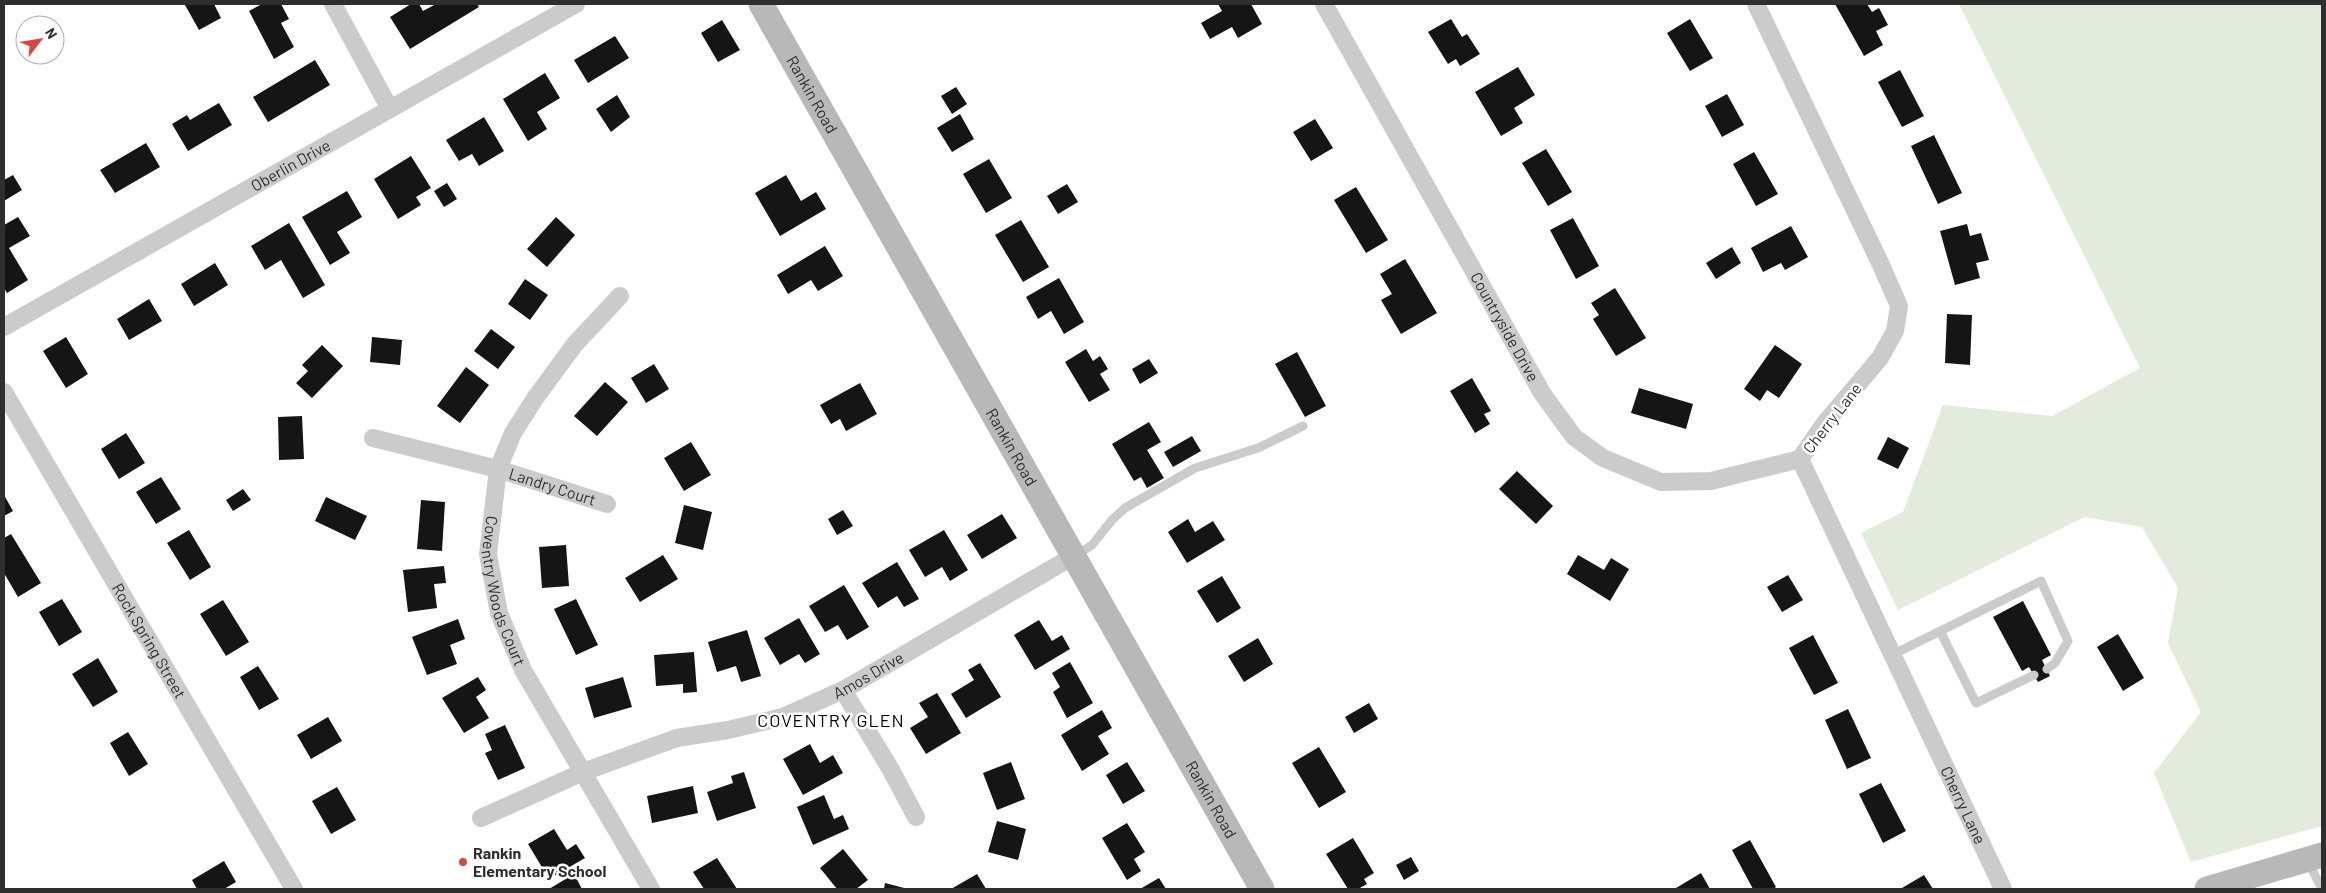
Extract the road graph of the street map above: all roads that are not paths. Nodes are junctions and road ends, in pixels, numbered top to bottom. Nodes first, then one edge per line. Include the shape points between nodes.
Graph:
1 (333, 4) edge
2 (576, 4) edge
3 (761, 4) edge
4 (1324, 4) edge
5 (1756, 4) edge
6 (390, 109) junction
7 (620, 296) dead end
8 (4, 327) edge
9 (4, 392) edge
10 (1303, 426) dead end
11 (373, 438) dead end
12 (1800, 459) junction
13 (498, 469) junction
14 (607, 504) dead end
15 (1072, 557) junction
16 (1940, 631) junction
17 (1892, 655) junction
18 (2047, 669) dead end
19 (2034, 675) dead end
20 (843, 690) junction
21 (583, 772) junction
22 (916, 817) dead end
23 (481, 818) dead end
24 (2315, 858) edge
25 (294, 889) edge
26 (651, 889) edge
27 (1262, 889) edge
28 (2003, 889) edge
29 (2207, 889) edge
30 (2322, 889) edge

1 - 6 street
2 - 6 street, Oberlin Drive
3 - 15 street, Rankin Road
4 - 12 street, Countryside Drive via 1542,393 1574,436 1603,458 1661,482 1711,481
5 - 12 street, Cherry Lane via 1899,306 1895,331 1880,358
6 - 8 street, Oberlin Drive
7 - 13 street, Coventry Woods Court via 576,344 536,396 513,433
9 - 25 street, Rock Spring Street
10 - 15 lane via 1258,448 1195,468 1148,494 1125,508 1092,545
11 - 13 street, Landry Court
12 - 17 street, Cherry Lane
13 - 14 street, Landry Court
13 - 21 street, Coventry Woods Court via 488,554 499,614 523,670
15 - 20 street, Amos Drive
15 - 27 street, Rankin Road
16 - 17 lane
16 - 18 lane via 2041,581 2068,641
16 - 19 lane via 1976,703
17 - 28 street, Cherry Lane
20 - 21 street, Amos Drive via 783,717 677,738
20 - 22 street
21 - 23 street, Amos Drive
21 - 26 street, Coventry Woods Court
24 - 29 street
24 - 30 lane

